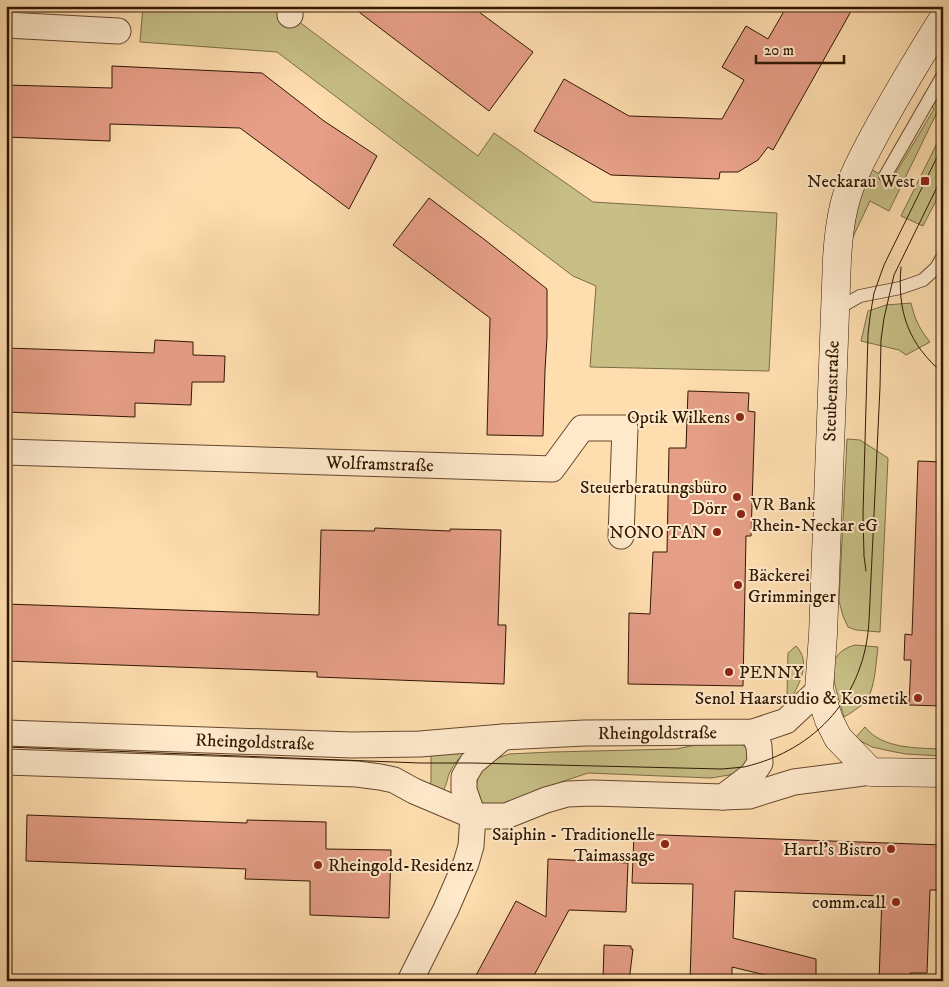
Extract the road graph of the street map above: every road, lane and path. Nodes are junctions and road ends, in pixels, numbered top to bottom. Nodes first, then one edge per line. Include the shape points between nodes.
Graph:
1 (943, 19) edge
2 (6, 25) edge
3 (118, 31) dead end
4 (943, 75) edge
5 (885, 176) dead end
6 (943, 256) edge
7 (834, 310) junction
8 (6, 452) edge
9 (620, 536) dead end
10 (819, 690) junction
11 (753, 732) junction
12 (6, 733) edge
13 (503, 736) junction
14 (6, 762) edge
15 (871, 772) junction
16 (943, 773) edge
17 (723, 796) junction
18 (473, 816) junction
19 (410, 981) edge

1 - 7 street, Steubenstraße via 903,85 853,179 844,205 839,236
2 - 3 street
4 - 5 lane
6 - 7 lane via 923,280 860,296
7 - 10 street, Steubenstraße
8 - 9 street, Wolframstraße via 552,469 582,428 625,428
10 - 11 street, Rheingoldstraße via 786,721
10 - 15 street, Steubenstraße via 838,738
11 - 13 street, Rheingoldstraße
11 - 17 street via 759,746 760,763 752,775
12 - 13 street, Rheingoldstraße via 352,745 420,744
13 - 18 street via 472,763 464,776 464,790
14 - 18 street, Rheingoldstraße via 380,776
15 - 16 street, Rheingoldstraße
15 - 17 street, Rheingoldstraße via 794,782 749,796
17 - 18 street, Rheingoldstraße via 567,794 506,816
18 - 19 street via 466,863

